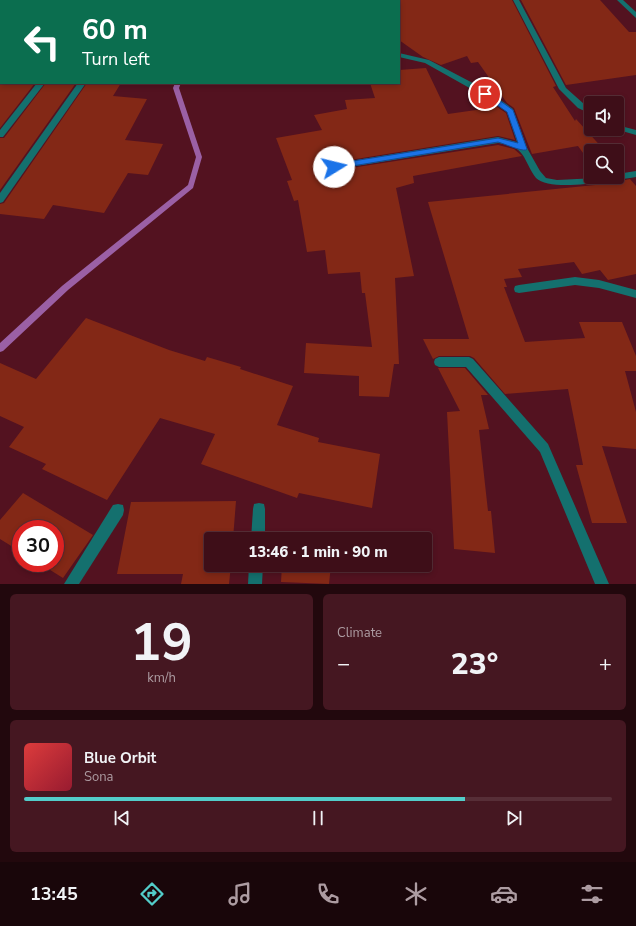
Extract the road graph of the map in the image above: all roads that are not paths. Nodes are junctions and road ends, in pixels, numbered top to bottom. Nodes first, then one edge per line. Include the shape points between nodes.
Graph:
1 (516, 0) edge
2 (620, 0) edge
3 (636, 16) edge
4 (400, 54) edge
5 (39, 84) edge
6 (81, 84) edge
7 (584, 107) edge
8 (624, 129) edge
9 (636, 133) edge
10 (0, 135) edge
11 (523, 149) junction
12 (319, 169) dead end
13 (636, 174) edge
14 (624, 176) edge
15 (584, 180) edge
16 (0, 200) edge
17 (519, 288) dead end
18 (636, 294) edge
19 (439, 362) dead end
20 (259, 509) dead end
21 (118, 510) dead end
22 (258, 532) edge
23 (256, 572) edge
24 (71, 584) edge
25 (255, 584) edge
26 (602, 584) edge

1 - 7 street via 563,89
2 - 3 street
4 - 11 street via 427,61 510,111
5 - 10 street
6 - 16 street
8 - 9 street
11 - 12 street via 511,142 498,140
11 - 15 street via 534,169 544,180 556,183
13 - 14 street
17 - 18 street via 575,281 599,284
19 - 26 street via 469,362 544,448
20 - 22 street
21 - 24 street
23 - 25 street

